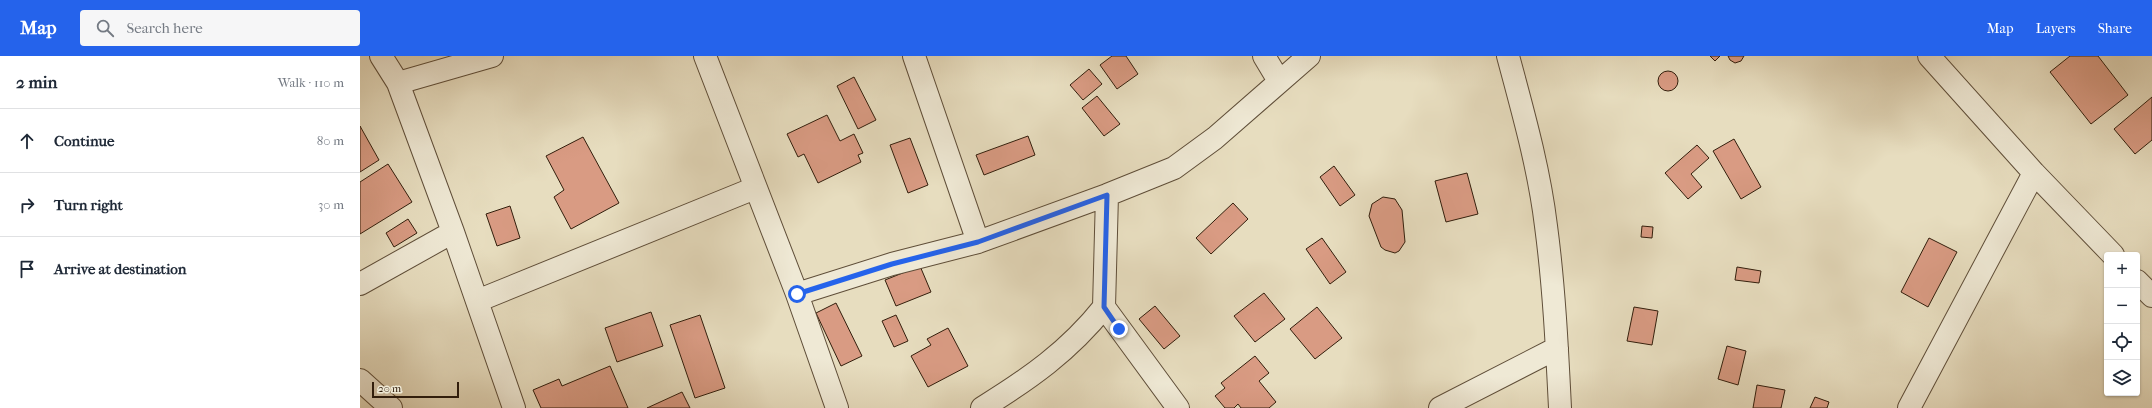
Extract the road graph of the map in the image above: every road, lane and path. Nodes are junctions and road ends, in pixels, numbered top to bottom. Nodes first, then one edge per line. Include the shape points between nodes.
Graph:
1 (381, 56) edge
2 (492, 56) edge
3 (705, 56) edge
4 (914, 56) edge
5 (1264, 56) edge
6 (1309, 56) edge
7 (1508, 56) edge
8 (1929, 56) edge
9 (1279, 81) junction
10 (398, 83) junction
11 (2034, 173) junction
12 (755, 188) junction
13 (1107, 195) junction
14 (453, 232) junction
15 (978, 242) junction
16 (2110, 252) edge
17 (2140, 283) edge
18 (360, 284) edge
19 (797, 294) junction
20 (2152, 296) edge
21 (477, 301) junction
22 (1104, 307) junction
23 (1557, 348) junction
24 (360, 380) edge
25 (391, 408) edge
26 (514, 408) edge
27 (837, 408) edge
28 (982, 408) edge
29 (1178, 408) edge
30 (1440, 408) edge
31 (1560, 408) edge
32 (1909, 408) edge

1 - 10 street
2 - 10 street
3 - 12 street
4 - 15 street
5 - 9 street
6 - 9 street
7 - 23 street via 1527,130 1546,225
8 - 11 street
9 - 13 street via 1215,138 1174,168
10 - 14 street
11 - 16 street
11 - 32 street
12 - 19 street
12 - 21 street
13 - 15 street
13 - 22 street
14 - 18 street
14 - 21 street
15 - 19 street via 892,264
17 - 20 street
19 - 27 street
21 - 26 street
22 - 28 street via 1087,329 1033,376
22 - 29 street
23 - 30 street
23 - 31 street
24 - 25 street

